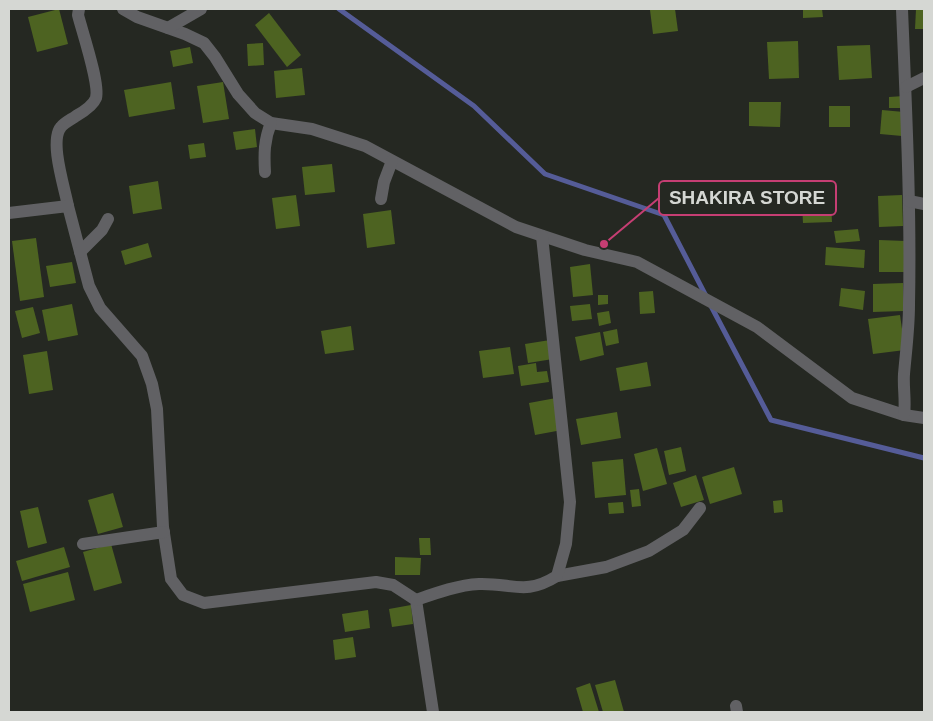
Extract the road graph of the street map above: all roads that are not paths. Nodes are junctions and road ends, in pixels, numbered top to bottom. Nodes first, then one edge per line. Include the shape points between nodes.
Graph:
1 (79, 9) edge
2 (123, 9) edge
3 (202, 9) edge
4 (902, 9) edge
5 (168, 28) junction
6 (924, 78) edge
7 (906, 88) junction
8 (271, 123) junction
9 (392, 161) junction
10 (265, 172) dead end
11 (380, 200) dead end
12 (909, 201) junction
13 (924, 204) edge
14 (68, 206) junction
15 (9, 213) edge
16 (108, 219) dead end
17 (542, 236) junction
18 (80, 252) junction
19 (904, 415) junction
20 (924, 418) edge
21 (700, 508) dead end
22 (164, 532) junction
23 (83, 544) dead end
24 (558, 576) junction
25 (416, 600) junction
26 (432, 712) edge

1 - 14 street via 96,98 57,134 58,158
2 - 5 street
3 - 5 street
4 - 7 street
5 - 8 street via 204,43 238,94 255,113
6 - 7 street
7 - 12 street
8 - 9 street via 312,129 365,146
8 - 10 street via 263,152
9 - 11 street
9 - 17 street via 516,227
12 - 13 street
12 - 19 street
14 - 15 street
14 - 18 street
16 - 18 street via 102,230
17 - 19 street via 637,262 757,327 852,398
17 - 24 street via 570,502 566,544
18 - 22 street via 89,286 100,308 142,356 152,384 157,409
19 - 20 street
21 - 24 street via 683,530 649,551 606,567
22 - 23 street
22 - 25 street via 171,578 182,595 204,603 376,582 393,585
24 - 25 street via 531,588 480,584 449,589
25 - 26 street

